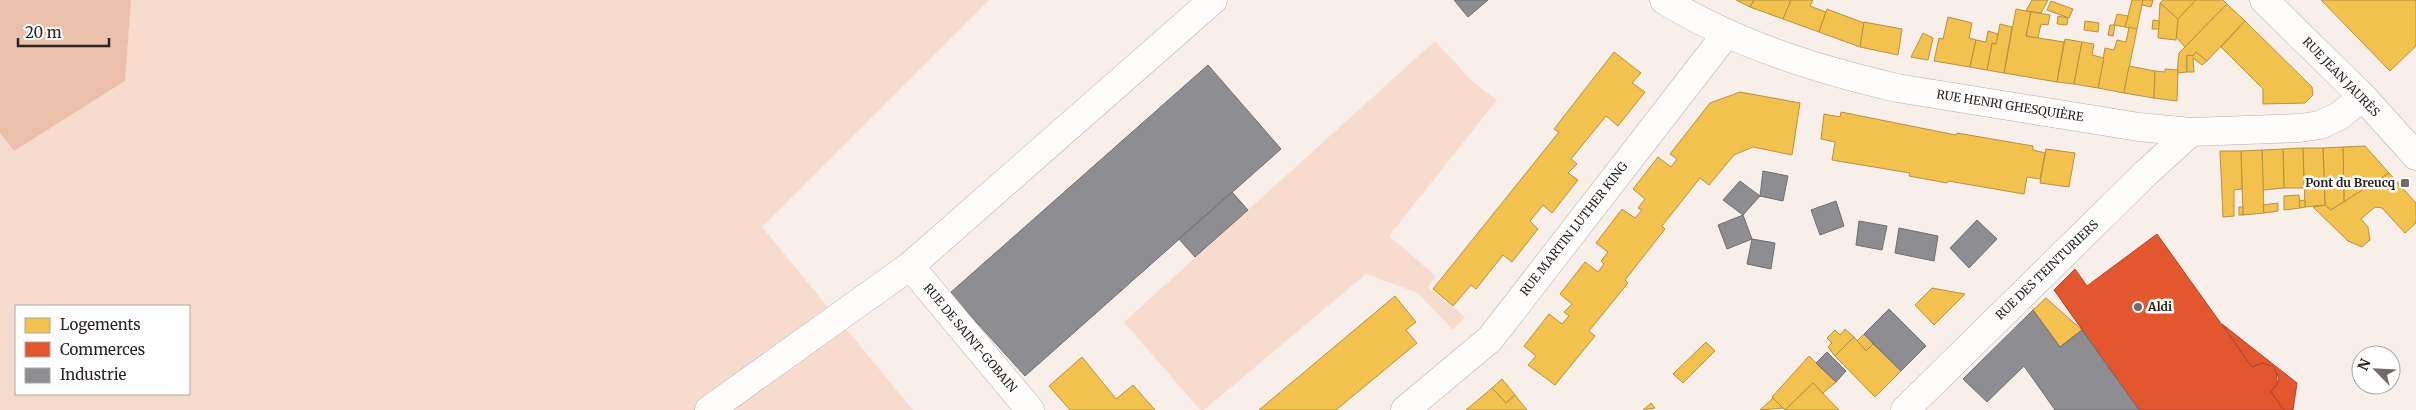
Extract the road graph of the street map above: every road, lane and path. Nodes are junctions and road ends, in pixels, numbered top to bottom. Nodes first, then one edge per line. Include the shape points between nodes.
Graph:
1 (1213, 0) edge
2 (1664, 0) edge
3 (2264, 0) edge
4 (1726, 33) junction
5 (2363, 97) junction
6 (2191, 132) junction
7 (2416, 156) edge
8 (910, 266) junction
9 (709, 410) edge
10 (1030, 410) edge
11 (1406, 410) edge
12 (1905, 410) edge

1 - 8 street
2 - 4 street, RUE HENRI GHESQUIÈRE
3 - 5 street, RUE JEAN JAURÈS
4 - 6 street, RUE HENRI GHESQUIÈRE via 1801,62 1896,88 2139,127
4 - 11 street, RUE MARTIN LUTHER KING via 1490,339
5 - 6 street, RUE HENRI GHESQUIÈRE via 2339,116 2320,125
5 - 7 street, RUE JEAN JAURÈS
6 - 12 street, RUE DES TEINTURIERS
8 - 9 street
8 - 10 street, RUE DE SAINT-GOBAIN

